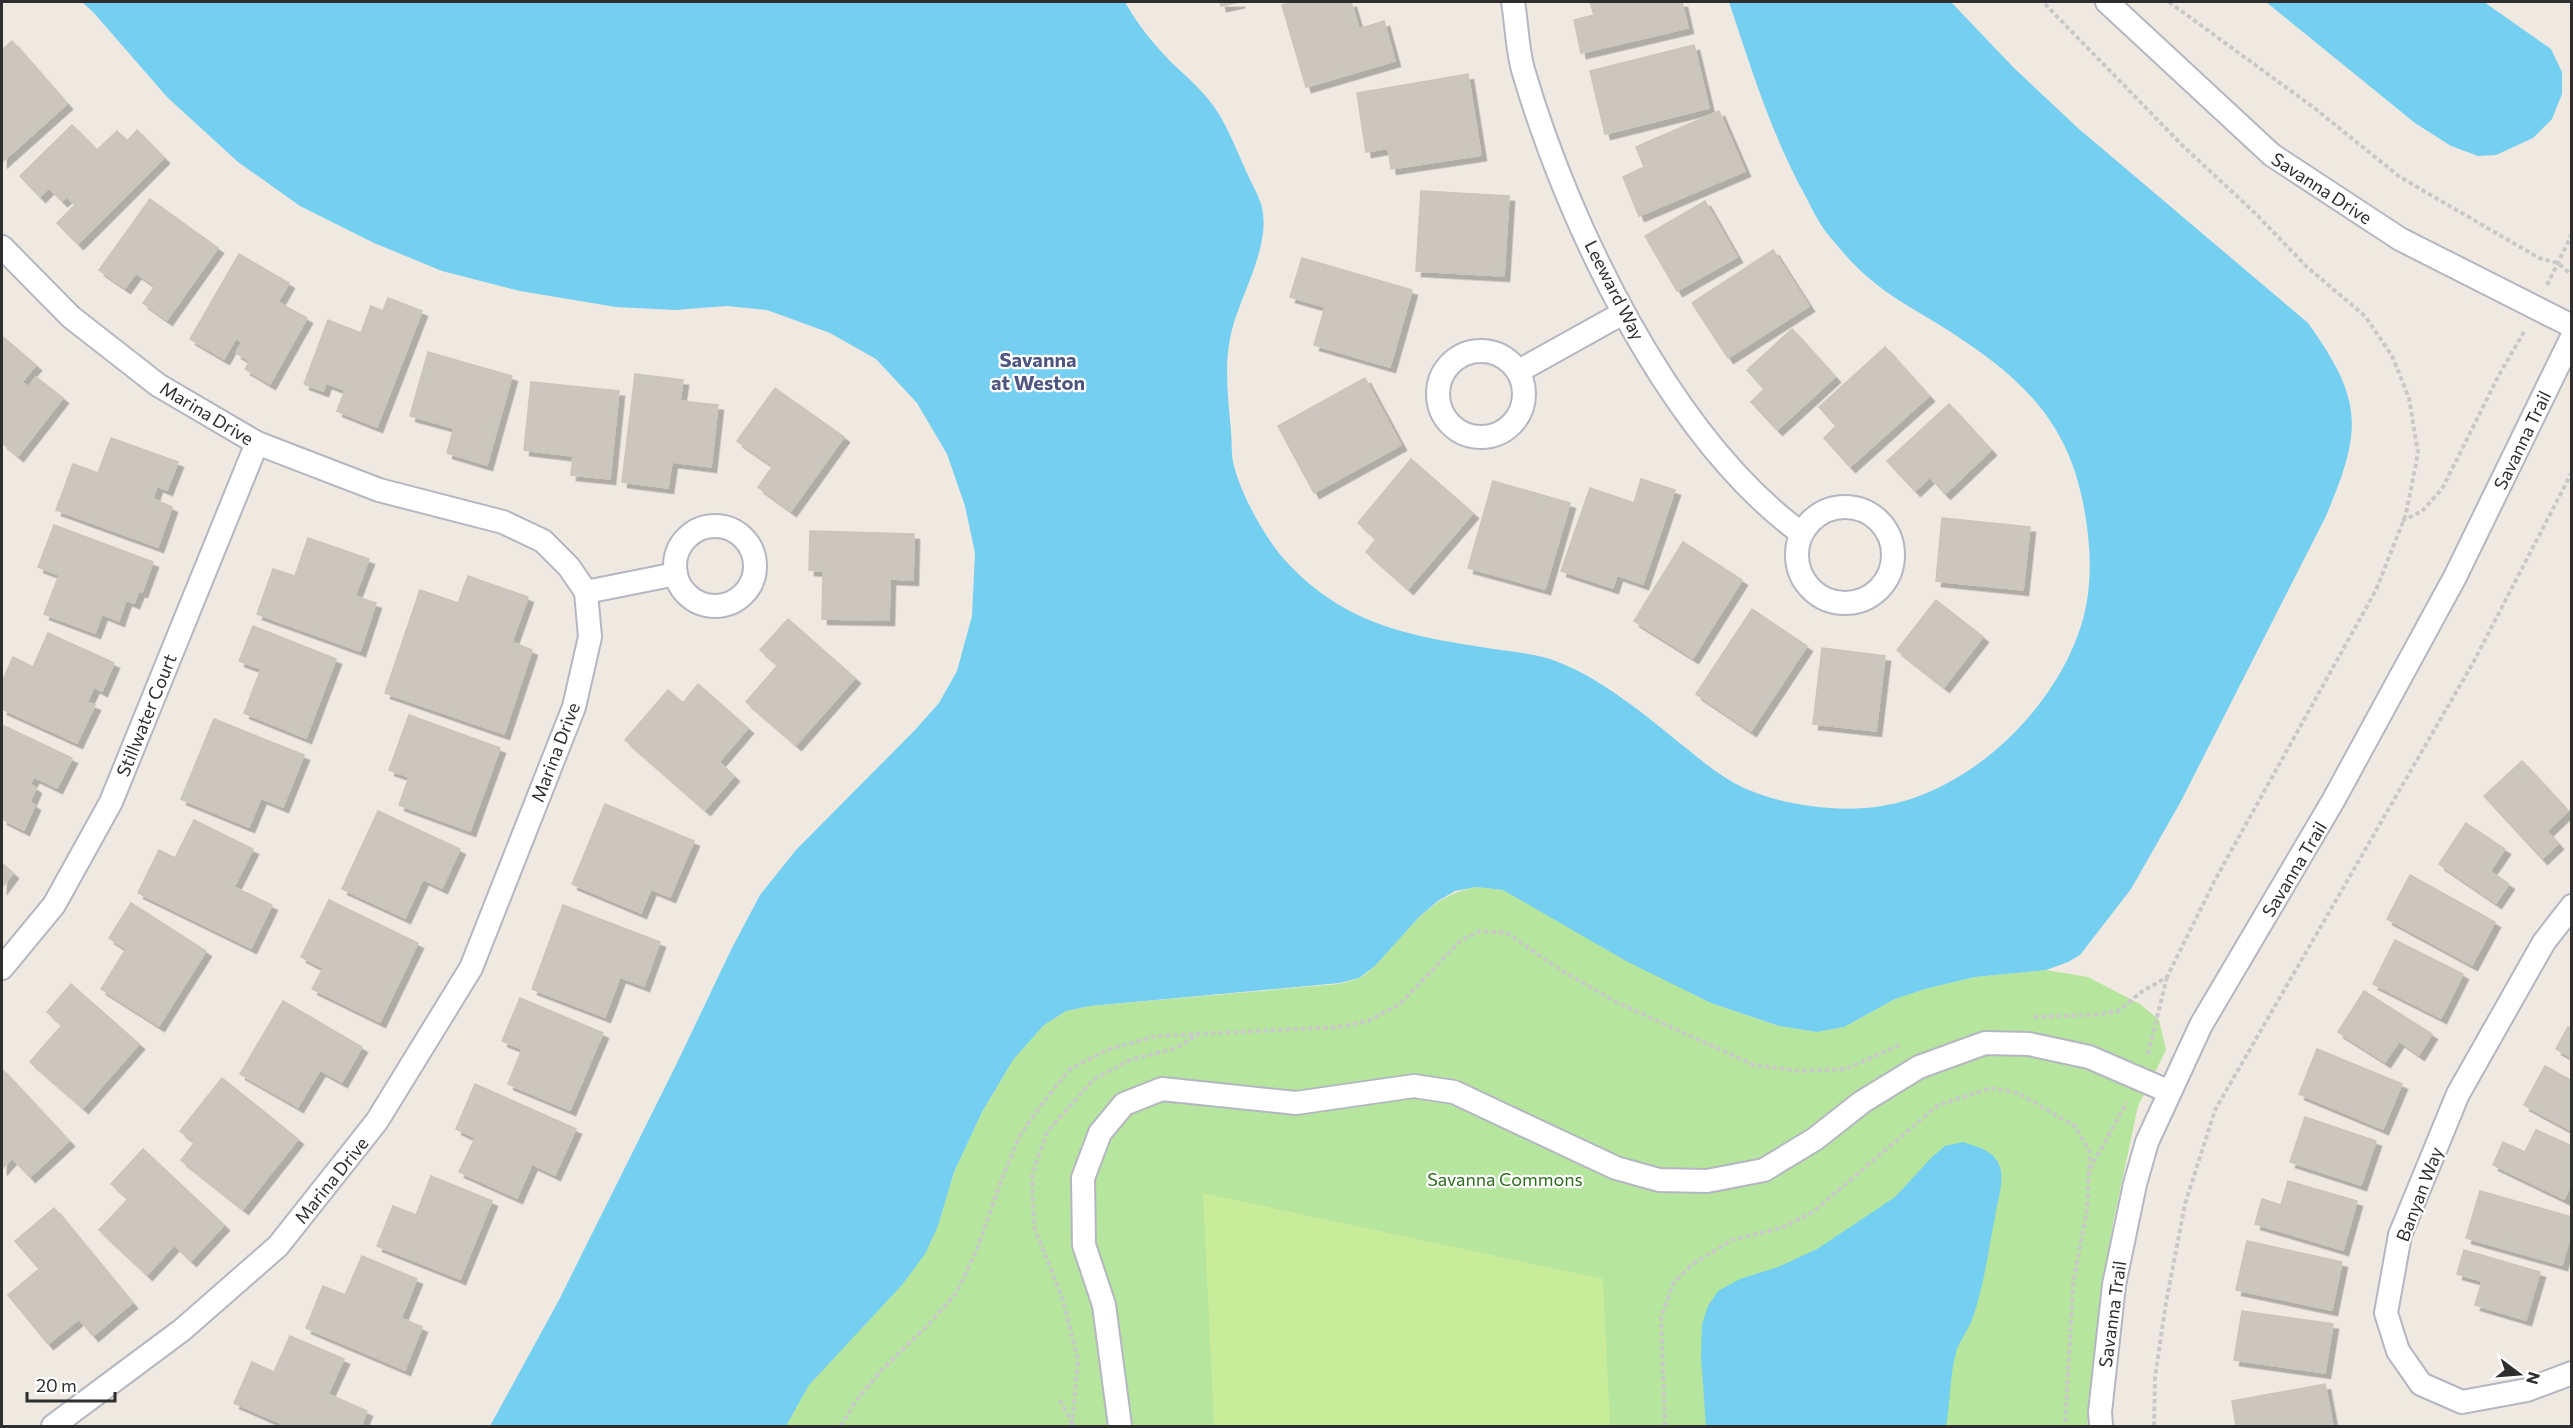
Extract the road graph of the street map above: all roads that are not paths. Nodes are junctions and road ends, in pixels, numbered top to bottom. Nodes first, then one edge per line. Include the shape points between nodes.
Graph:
1 (1513, 2) edge
2 (2107, 2) edge
3 (2, 247) edge
4 (1623, 312) junction
5 (2571, 326) edge
6 (2571, 337) edge
7 (1519, 371) dead end
8 (257, 443) junction
9 (1801, 533) junction
10 (676, 574) dead end
11 (586, 592) junction
12 (2571, 906) edge
13 (2, 968) edge
14 (2170, 1092) junction
15 (2571, 1373) edge
16 (53, 1426) edge
17 (1120, 1426) edge
18 (2101, 1426) edge

1 - 4 street, Leeward Way via 1527,83 1559,173
2 - 5 street, Savanna Drive via 2272,155 2400,239
3 - 8 street, Marina Drive via 71,317 158,385
4 - 7 street
4 - 9 street, Leeward Way via 1710,444 1778,516
6 - 14 street, Savanna Trail via 2455,577 2333,801 2201,1025
8 - 11 street, Marina Drive via 379,490 503,522 543,541 569,567
8 - 13 street, Stillwater Court via 111,802 54,905
9 - 9 street via 1797,563 1810,590 1823,599 1837,603 1867,599 1888,577 1893,547 1888,532 1866,511 1844,507 1822,511
10 - 11 street
11 - 16 street, Marina Drive via 590,637 570,718 471,968 377,1121 278,1246 182,1330
12 - 15 street, Banyan Way via 2544,942 2458,1094 2400,1235 2386,1313 2398,1351 2421,1384 2462,1402 2527,1390
14 - 17 street via 2089,1057 2030,1044 1985,1043 1919,1067 1764,1170 1707,1181 1659,1180 1616,1168 1454,1092 1414,1086 1296,1104 1162,1089 1124,1104 1100,1133 1083,1178 1084,1245 1104,1305
14 - 18 street, Savanna Trail via 2147,1142 2116,1274

